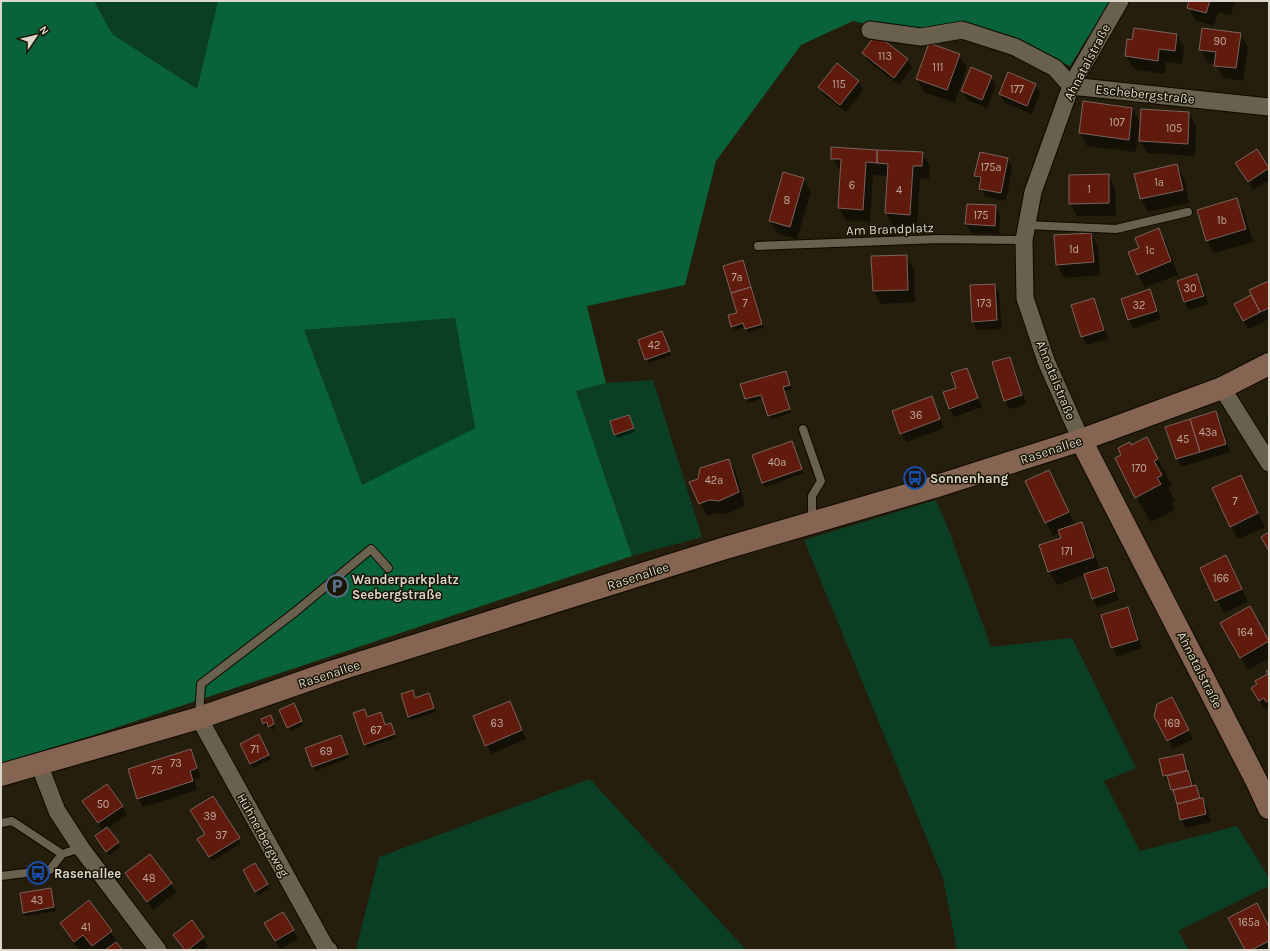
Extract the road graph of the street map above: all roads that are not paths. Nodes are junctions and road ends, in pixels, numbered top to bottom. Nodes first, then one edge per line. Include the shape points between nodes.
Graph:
1 (1120, 1) edge
2 (870, 30) dead end
3 (1070, 86) junction
4 (1269, 108) edge
5 (1188, 212) dead end
6 (1025, 232) junction
7 (758, 246) dead end
8 (1269, 364) edge
9 (1222, 388) junction
10 (803, 429) dead end
11 (1081, 440) junction
12 (1269, 463) edge
13 (812, 523) junction
14 (388, 568) dead end
15 (199, 718) junction
16 (39, 764) junction
17 (1, 775) edge
18 (1263, 778) edge
19 (1269, 808) edge
20 (1, 823) edge
21 (81, 848) junction
22 (62, 854) junction
23 (1, 876) edge
24 (158, 950) edge
25 (329, 950) edge

1 - 3 street, Ahnatalstraße
2 - 3 street via 921,37 962,30 1015,47 1055,68
3 - 4 street, Eschebergstraße
3 - 6 street, Ahnatalstraße via 1033,192
5 - 6 lane, Am Brandplatz via 1116,229
6 - 7 lane, Am Brandplatz via 938,239
6 - 11 street, Ahnatalstraße via 1025,298 1046,361
8 - 9 main road, Rasenallee
9 - 11 main road, Rasenallee
9 - 12 street
10 - 13 lane via 821,481 812,496
11 - 13 main road, Rasenallee
11 - 18 main road, Ahnatalstraße
13 - 15 main road, Rasenallee via 331,672
14 - 15 lane via 371,549 295,612 201,684
15 - 16 main road, Rasenallee
15 - 25 street, Hühnerbergweg
16 - 17 main road, Rasenallee
16 - 21 street via 57,811
18 - 19 main road, Ahnatalstraße
20 - 22 lane via 12,821
21 - 22 lane
21 - 24 street
22 - 23 lane via 50,870

